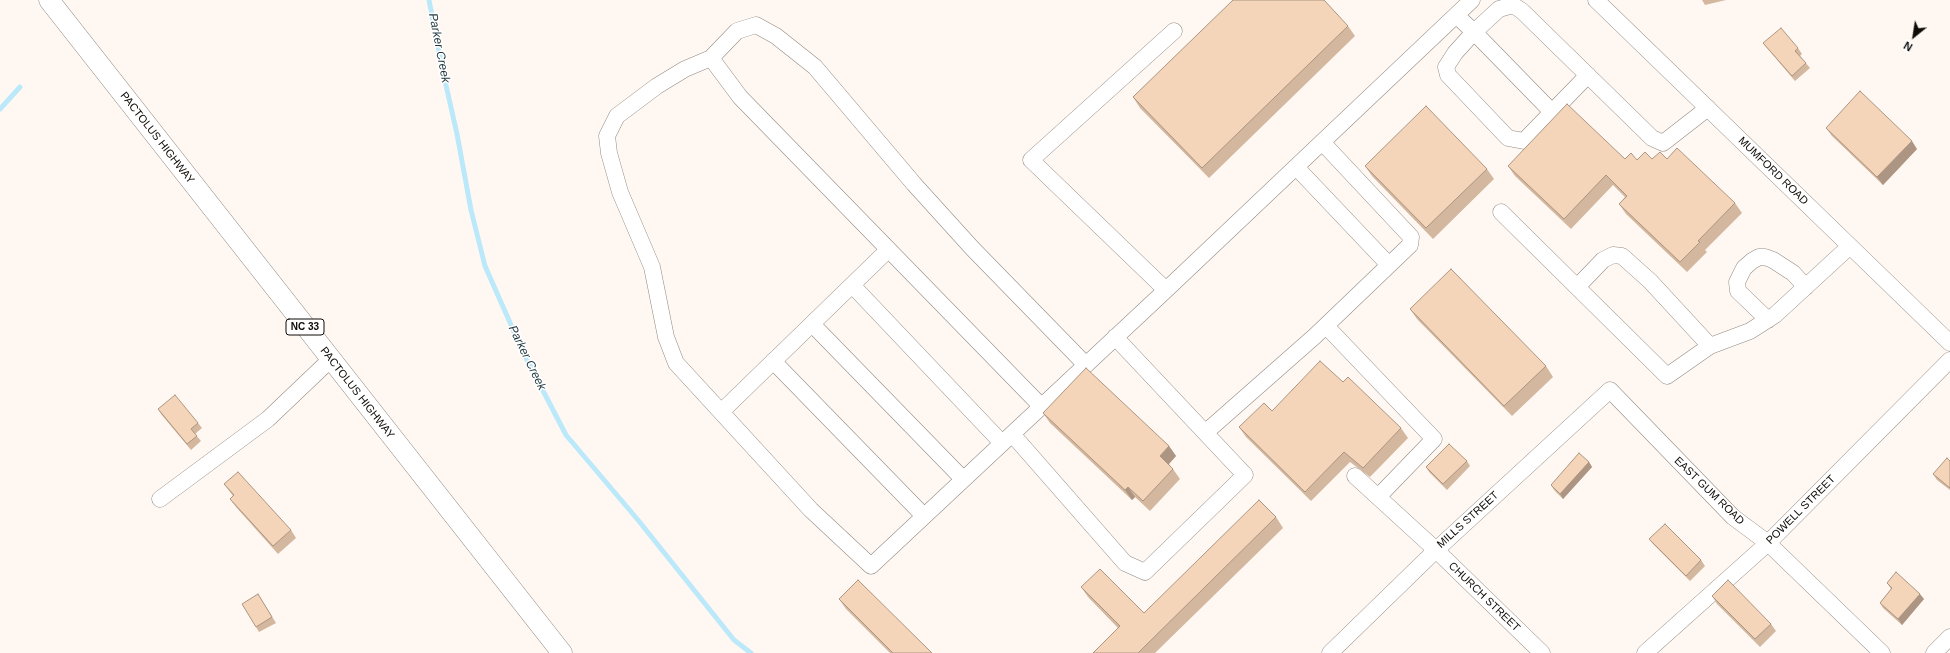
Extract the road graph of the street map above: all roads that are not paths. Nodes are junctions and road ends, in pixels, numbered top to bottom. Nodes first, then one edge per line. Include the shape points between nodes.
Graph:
1 (49, 0) edge
2 (1472, 0) edge
3 (1596, 0) edge
4 (1456, 15) junction
5 (1174, 31) dead end
6 (1474, 32) junction
7 (711, 58) junction
8 (1588, 75) junction
9 (1708, 108) junction
10 (1552, 112) junction
11 (1322, 142) junction
12 (1296, 167) junction
13 (1501, 212) dead end
14 (1850, 246) junction
15 (888, 250) junction
16 (1389, 265) junction
17 (852, 285) junction
18 (1577, 287) junction
19 (1806, 287) junction
20 (1166, 290) junction
21 (1768, 320) junction
22 (812, 324) junction
23 (1326, 326) junction
24 (1115, 337) junction
25 (1950, 342) edge
26 (1710, 346) junction
27 (330, 359) junction
28 (1950, 360) edge
29 (773, 362) junction
30 (1086, 365) junction
31 (1610, 390) joint
32 (1041, 406) junction
33 (721, 412) junction
34 (1206, 432) junction
35 (1007, 438) junction
36 (1355, 476) edge
37 (963, 479) junction
38 (1378, 497) junction
39 (160, 499) dead end
40 (924, 516) junction
41 (1768, 543) junction
42 (1436, 550) junction
43 (1950, 637) edge
44 (562, 653) edge
45 (1330, 653) edge
46 (1542, 653) edge
47 (1645, 653) edge
48 (1882, 653) edge
49 (1934, 653) edge

1 - 27 main road, PACTOLUS HIGHWAY / NC 33
2 - 4 street
3 - 9 street, MUMFORD ROAD
4 - 6 street
4 - 11 street
5 - 20 street via 1031,160
6 - 8 street via 1499,9 1513,5 1540,27
6 - 10 street
6 - 10 street via 1446,67 1448,74 1508,138 1524,140
7 - 15 street via 740,97
7 - 30 street via 737,31 756,25 776,36 815,67 919,190
7 - 33 street via 686,69 646,94 617,116 607,136 620,192 652,267 666,337 676,363
8 - 9 street via 1652,138 1663,143
8 - 10 street
9 - 14 street, MUMFORD ROAD
11 - 12 street
11 - 16 street via 1411,237 1410,245
12 - 16 street
12 - 20 street
13 - 18 street
14 - 19 street
14 - 25 street, MUMFORD ROAD
15 - 17 street
15 - 32 street
16 - 23 street
17 - 22 street
17 - 35 street
18 - 26 street via 1667,376
18 - 26 street via 1603,260 1613,255 1622,256 1650,281
19 - 21 street
19 - 21 street via 1793,273 1773,260 1758,257 1752,261 1744,268 1737,282 1738,291
20 - 24 street
21 - 26 street via 1750,331
22 - 29 street
22 - 37 street
23 - 34 street
23 - 38 street via 1434,439
24 - 30 street
24 - 34 street
27 - 39 street via 268,419
27 - 44 main road, PACTOLUS HIGHWAY / NC 33
28 - 41 street, POWELL STREET
29 - 33 street
29 - 40 street
30 - 32 street
31 - 41 street, EAST GUM ROAD via 1733,516
31 - 42 street, MILLS STREET
32 - 35 street
33 - 40 street via 811,510 871,566
34 - 35 street via 1245,474 1144,572 1125,563
35 - 37 street
36 - 38 street, CHURCH STREET
37 - 40 street
38 - 42 street, CHURCH STREET
41 - 47 street, POWELL STREET
41 - 48 street, EAST GUM ROAD
42 - 45 street, MILLS STREET
42 - 46 street, CHURCH STREET
43 - 49 street

